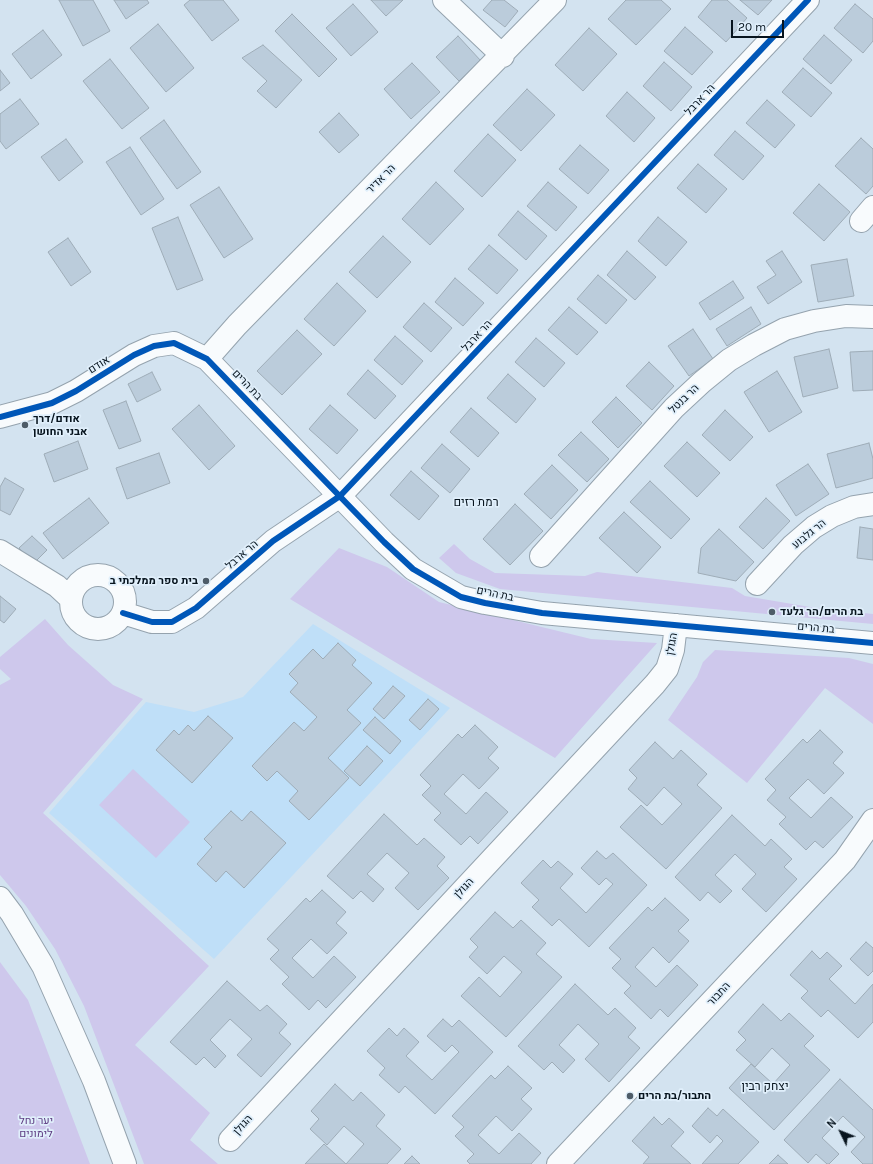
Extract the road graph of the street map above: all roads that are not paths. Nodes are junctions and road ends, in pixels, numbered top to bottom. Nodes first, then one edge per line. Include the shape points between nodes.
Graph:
1 (444, 0) edge
2 (555, 0) edge
3 (808, 0) edge
4 (502, 56) junction
5 (873, 318) edge
6 (207, 359) junction
7 (0, 417) edge
8 (340, 496) junction
9 (873, 504) edge
10 (0, 551) edge
11 (541, 556) dead end
12 (757, 584) dead end
13 (71, 599) junction
14 (123, 613) junction
15 (676, 625) junction
16 (873, 643) edge
17 (873, 820) edge
18 (0, 898) edge
19 (230, 1140) dead end
20 (125, 1164) edge
21 (558, 1164) edge

1 - 4 street
2 - 4 street, הר אדיר
3 - 8 street, הר ארבל
4 - 6 street, הר אדיר
5 - 11 street, הר בנטל via 846,316 792,327 729,360 674,408
6 - 7 street, אודם via 174,343 154,346 134,355 76,392 52,403
6 - 8 street, בת הרים
8 - 14 street, הר ארבל via 274,541 196,608 172,622 152,622
8 - 15 street, בת הרים via 414,569 461,597 542,613
9 - 12 street, הר גלבוע via 854,507 814,527 793,545
10 - 13 street via 57,586
13 - 14 street via 73,614 87,627 101,629 110,626 118,621
13 - 14 street via 74,589 80,582 93,575 103,575 112,578 123,589
15 - 16 street, בת הרים
15 - 19 street, הגולן via 673,650 667,668 655,684
17 - 21 street, התבור via 846,860
18 - 20 street via 43,966 94,1081

